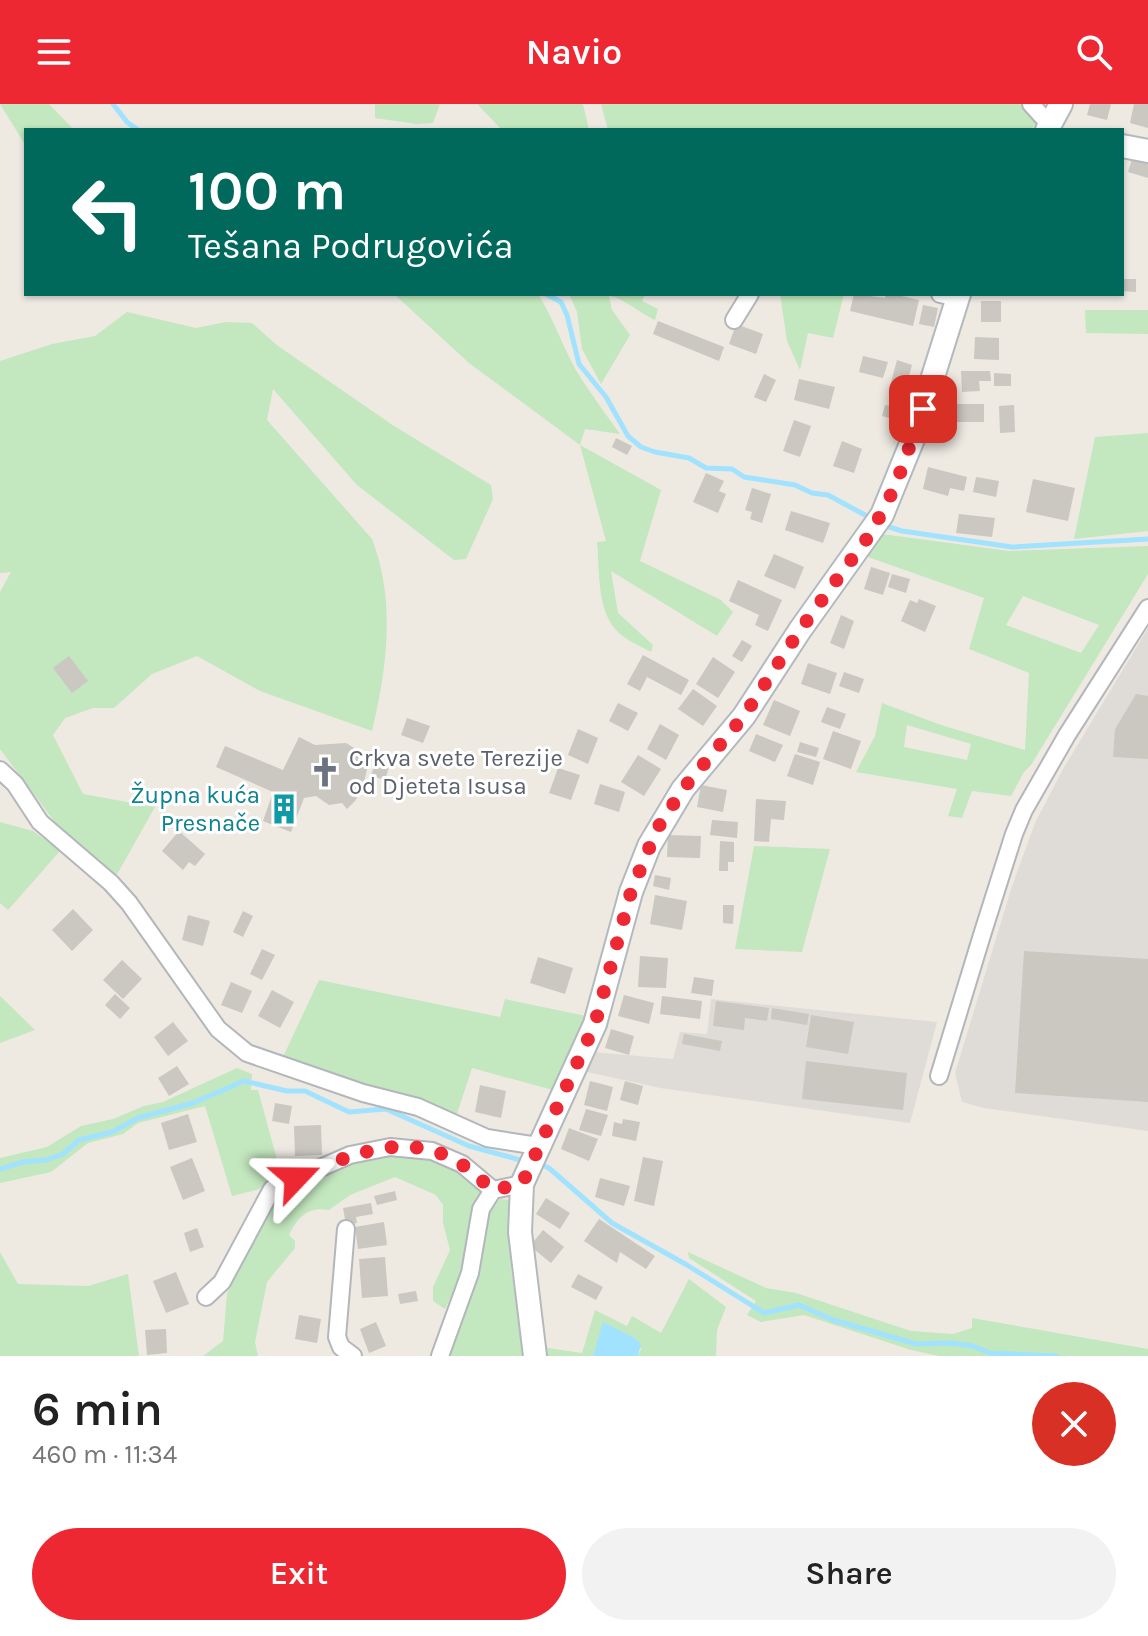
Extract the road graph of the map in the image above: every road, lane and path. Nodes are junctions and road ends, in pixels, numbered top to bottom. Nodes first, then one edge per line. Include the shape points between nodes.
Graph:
1 (1031, 104) edge
2 (1061, 104) edge
3 (1052, 128) edge
4 (1124, 146) edge
5 (1148, 151) edge
6 (749, 296) edge
7 (953, 296) edge
8 (734, 320) dead end
9 (1148, 608) edge
10 (0, 770) edge
11 (939, 1076) dead end
12 (530, 1164) junction
13 (493, 1190) junction
14 (346, 1229) dead end
15 (206, 1297) dead end
16 (353, 1356) edge
17 (440, 1356) edge
18 (535, 1356) edge

1 - 3 street
2 - 3 street
4 - 5 street
6 - 8 street
7 - 12 street via 915,434 882,515 744,716 657,829 631,892 595,1024
9 - 11 street via 1024,810
10 - 12 street via 40,822 129,903 218,1029 247,1053 418,1107
12 - 13 street
12 - 18 street via 520,1232
13 - 15 street via 462,1164 432,1151 390,1147 350,1155 272,1189 222,1282
13 - 17 street via 481,1209 470,1273
14 - 16 street via 337,1337

